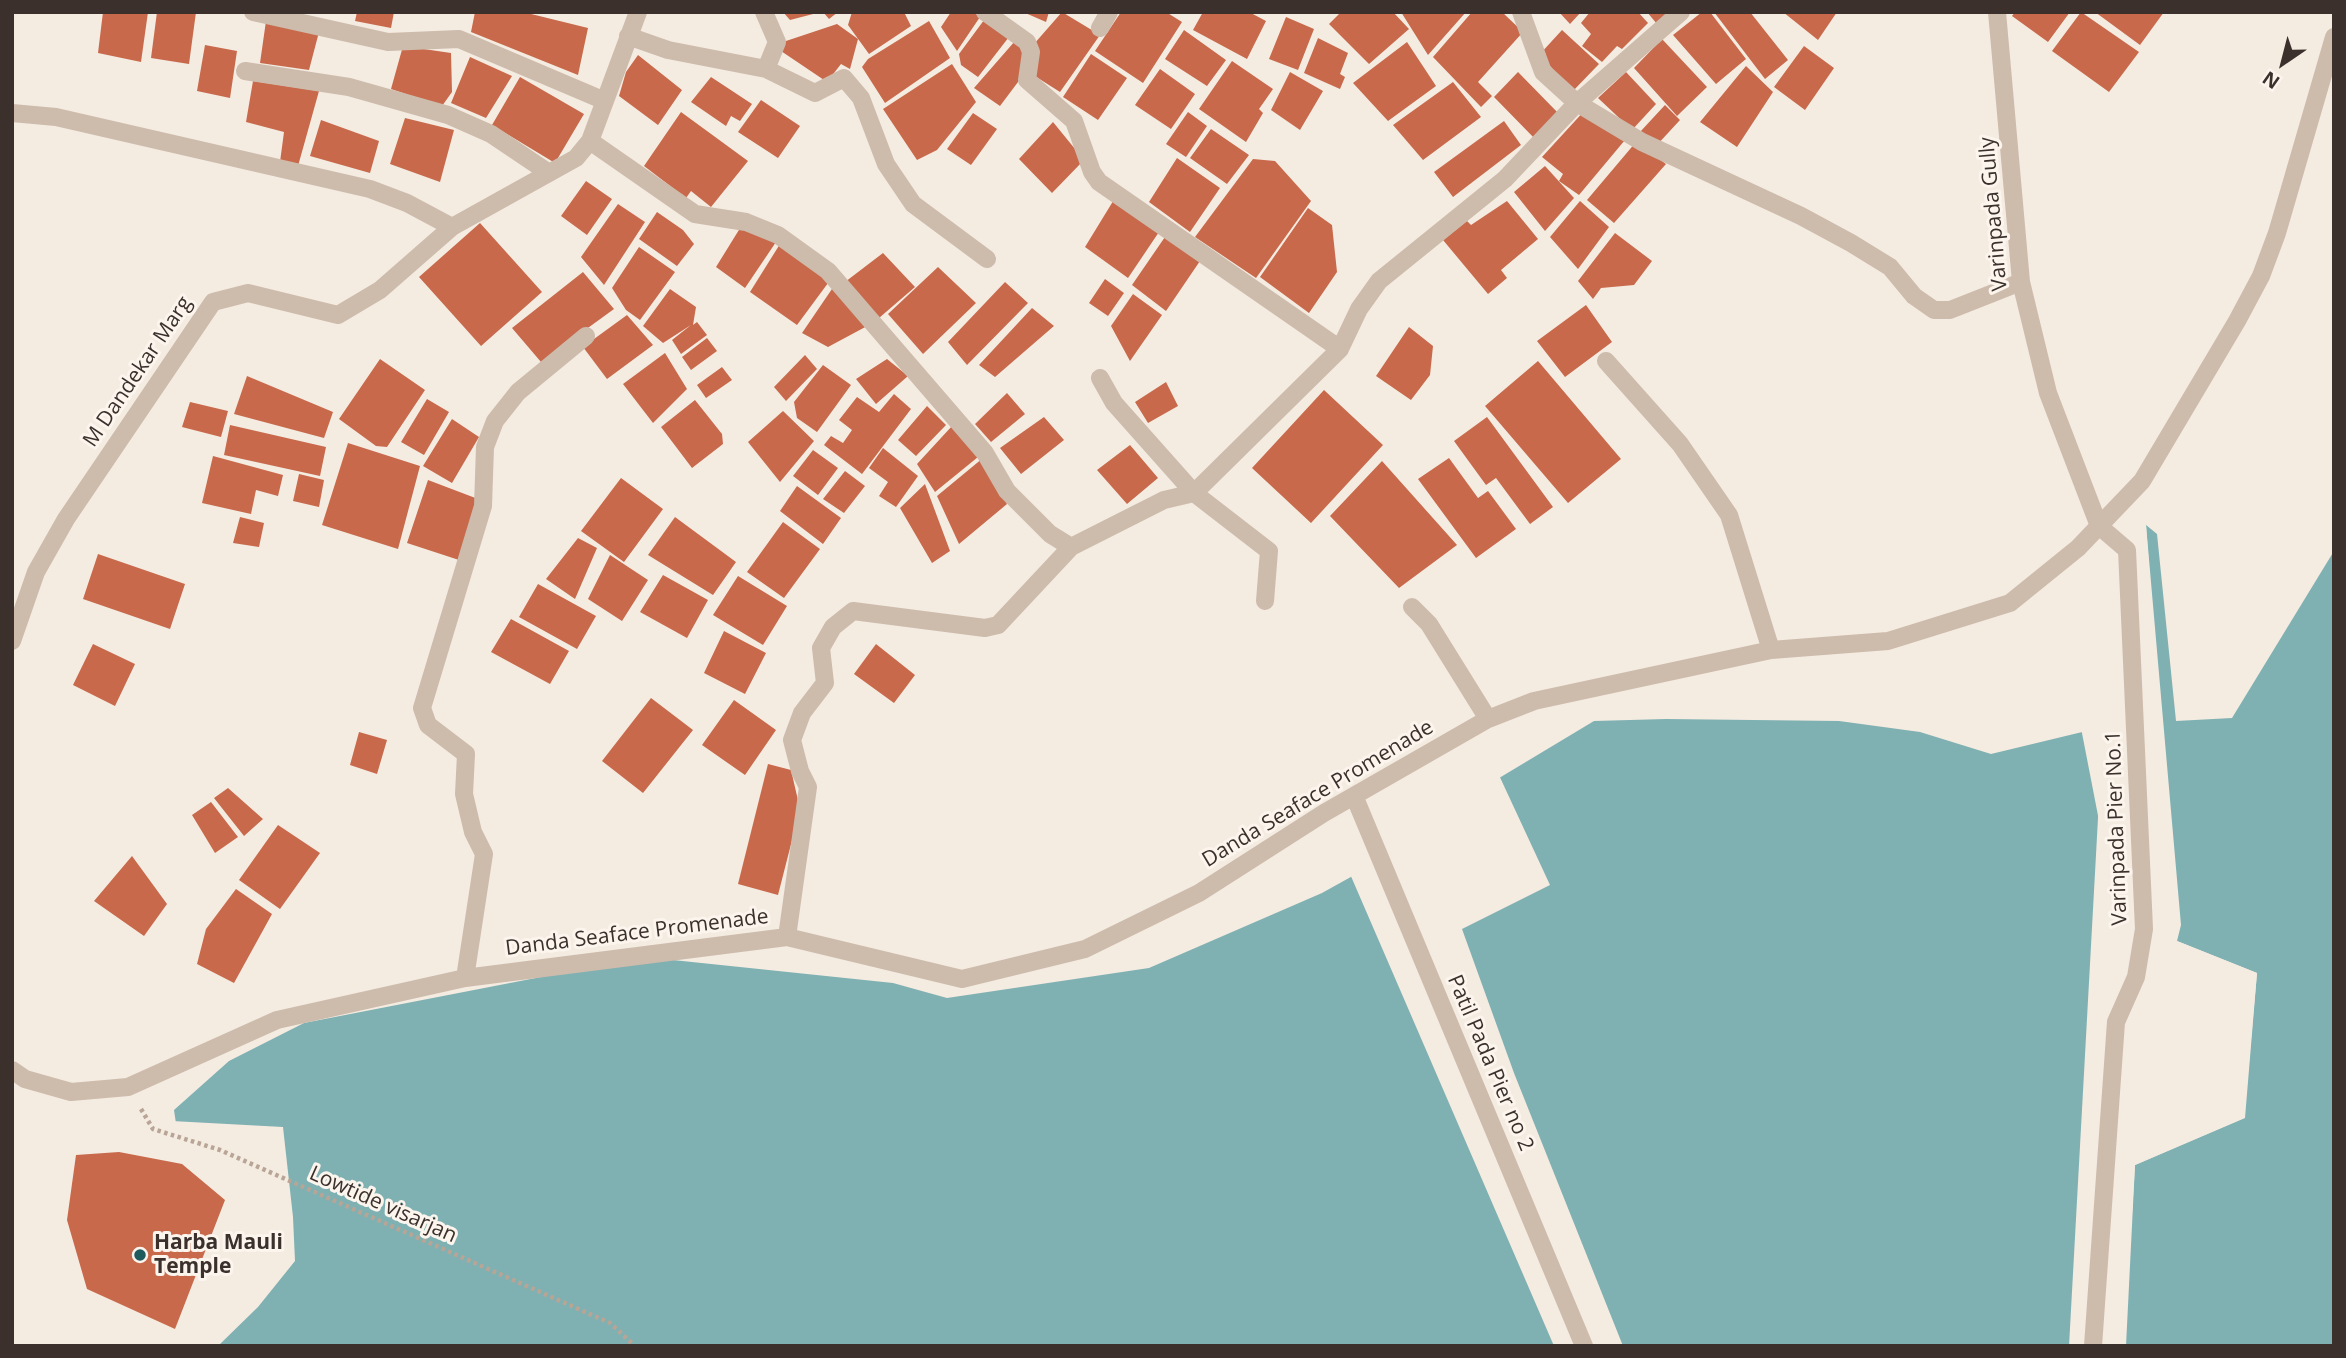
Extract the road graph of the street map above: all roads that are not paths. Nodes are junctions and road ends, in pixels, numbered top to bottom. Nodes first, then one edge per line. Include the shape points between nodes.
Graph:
1 (253, 12) edge
2 (638, 12) edge
3 (764, 12) edge
4 (985, 12) edge
5 (1109, 12) edge
6 (1521, 12) edge
7 (1681, 12) edge
8 (1997, 12) edge
9 (1100, 28) dead end
10 (628, 36) junction
11 (2334, 37) edge
12 (766, 69) junction
13 (245, 71) dead end
14 (605, 101) junction
15 (1577, 103) junction
16 (12, 113) edge
17 (590, 141) junction
18 (549, 173) junction
19 (452, 227) junction
20 (987, 260) dead end
21 (2021, 282) junction
22 (586, 336) dead end
23 (1339, 349) junction
24 (1606, 361) dead end
25 (1100, 378) dead end
26 (1194, 494) junction
27 (2099, 526) junction
28 (1071, 547) junction
29 (1265, 601) dead end
30 (1412, 607) dead end
31 (12, 641) edge
32 (1771, 650) junction
33 (1488, 719) junction
34 (1355, 798) junction
35 (787, 937) junction
36 (465, 978) junction
37 (12, 1070) edge
38 (1584, 1346) edge
39 (2093, 1346) edge

1 - 14 street via 388,42 459,39
2 - 10 street, M Dandekar Marg
3 - 12 street via 778,42
4 - 23 street via 1027,41 1031,52 1027,80 1074,121 1091,172 1099,182
5 - 9 street
6 - 15 street via 1543,72
7 - 15 street
8 - 21 street, Varinpada Gully
10 - 12 street via 668,50
10 - 14 street, M Dandekar Marg
11 - 27 street, Danda Seaface Promenade via 2261,276 2142,481
12 - 20 street via 815,93 844,78 861,99 886,164 913,204
13 - 18 street via 349,87 448,115 491,134
14 - 17 street, M Dandekar Marg
15 - 21 street via 1642,142 1851,243 1890,267 1914,296 1934,310 1950,310
15 - 23 street via 1505,179 1379,281
16 - 19 street via 56,117 370,189
17 - 18 street, M Dandekar Marg via 576,158
17 - 28 street via 695,214 746,222 778,235 828,271 985,453 1007,491 1050,534
18 - 19 street, M Dandekar Marg
19 - 31 street, M Dandekar Marg via 380,290 338,315 248,293 213,302 66,519 36,572
21 - 27 street, Varinpada Gully via 2048,393
22 - 36 street via 518,392 495,421 485,447 483,506 422,708 428,725 466,754 464,794 484,855
23 - 26 street
24 - 32 street via 1680,444 1729,515
25 - 26 street via 1114,403
26 - 28 street via 1164,500
26 - 29 street via 1269,551
27 - 32 street, Danda Seaface Promenade via 2010,603 1888,641
27 - 39 street, Varinpada Pier No.1 via 2127,550 2144,929 2136,977 2116,1023
28 - 35 street via 1003,620 991,627 853,611 833,627 821,648 825,682 802,713 792,740 808,787
30 - 33 street via 1429,624
32 - 33 street, Danda Seaface Promenade via 1534,701
33 - 34 street, Danda Seaface Promenade
34 - 35 street, Danda Seaface Promenade via 1199,893 1085,949 1024,964 962,979
34 - 38 street, Patil Pada Pier no 2
35 - 36 street, Danda Seaface Promenade
36 - 37 street, Danda Seaface Promenade via 277,1020 128,1087 71,1092 25,1079

